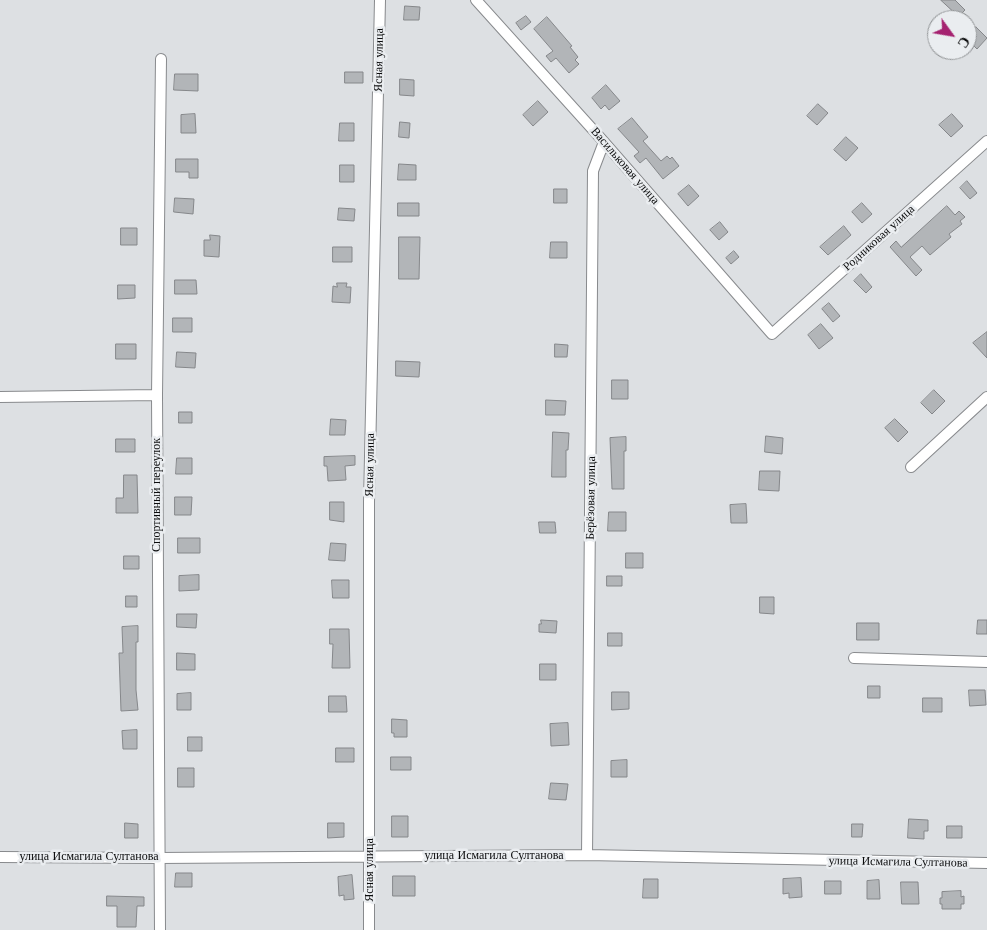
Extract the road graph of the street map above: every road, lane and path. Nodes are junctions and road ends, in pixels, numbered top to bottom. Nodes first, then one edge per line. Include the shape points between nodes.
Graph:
1 (380, 0) edge
2 (476, 0) edge
3 (161, 59) dead end
4 (604, 142) junction
5 (987, 142) edge
6 (772, 334) joint
7 (157, 395) junction
8 (0, 397) edge
9 (987, 397) edge
10 (911, 467) dead end
11 (854, 658) dead end
12 (987, 662) edge
13 (370, 856) junction
14 (587, 856) junction
15 (0, 857) edge
16 (159, 858) junction
17 (987, 863) edge
18 (160, 930) edge
19 (369, 930) edge

1 - 13 street, Ясная улица via 369,502
2 - 4 street, Васильковая улица
3 - 7 street, Спортивный переулок
4 - 6 street, Васильковая улица
4 - 14 street, Берёзовая улица via 593,170
5 - 6 street, Родниковая улица
7 - 8 street
7 - 16 street, Спортивный переулок
9 - 10 street
11 - 12 street
13 - 14 street, улица Исмагила Султанова
13 - 16 street, улица Исмагила Султанова
13 - 19 street, Ясная улица
14 - 17 street, улица Исмагила Султанова
15 - 16 street, улица Исмагила Султанова
16 - 18 street, Спортивный переулок

